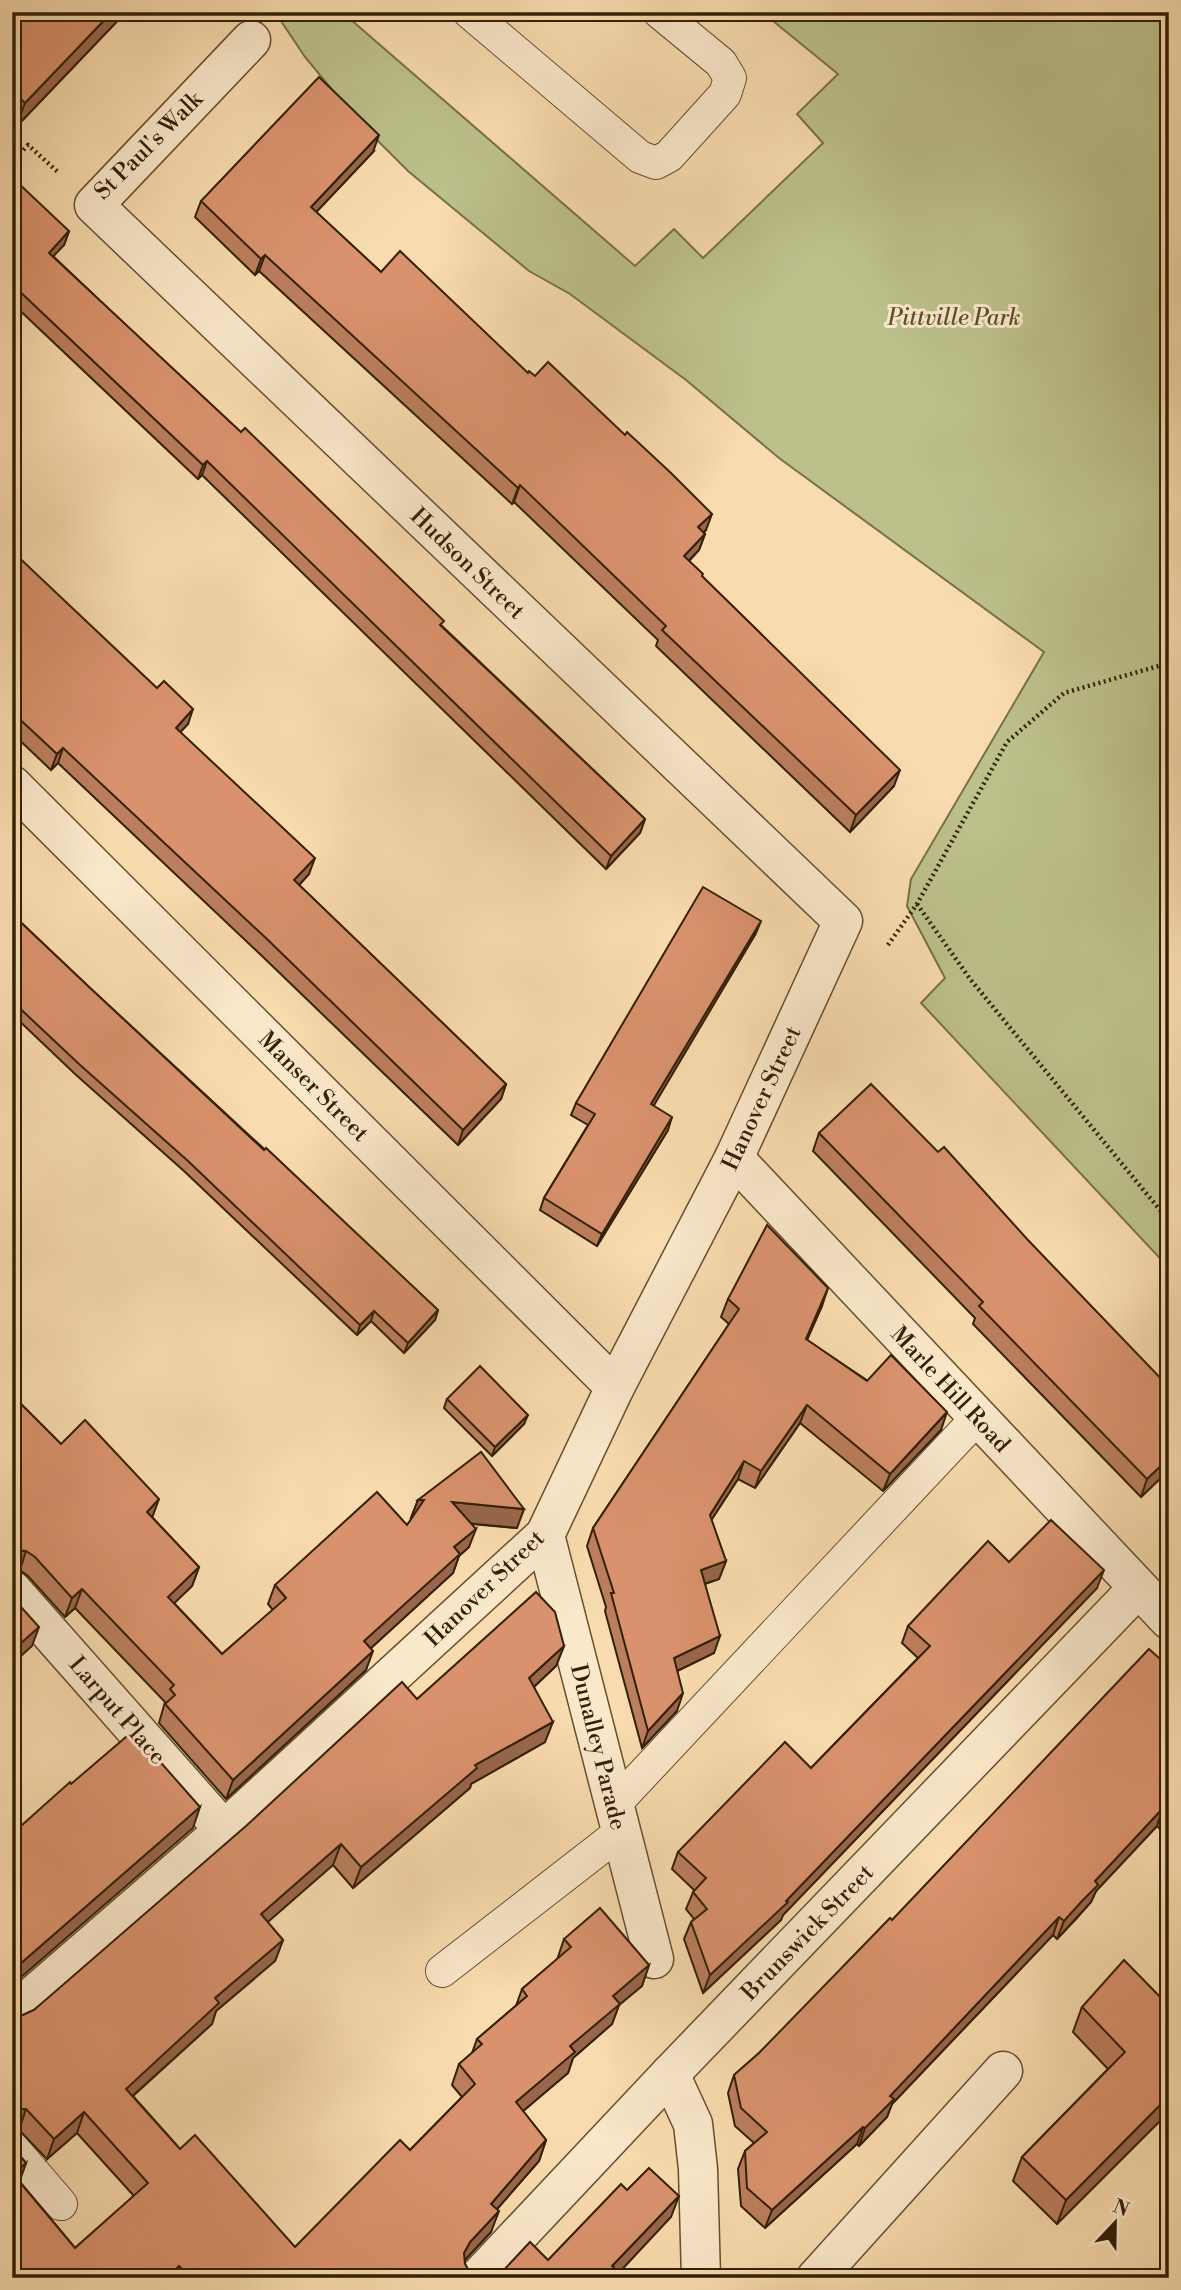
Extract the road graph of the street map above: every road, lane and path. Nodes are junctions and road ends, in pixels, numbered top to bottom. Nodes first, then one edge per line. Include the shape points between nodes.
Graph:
1 (469, 12) edge
2 (659, 12) edge
3 (251, 40) dead end
4 (12, 162) edge
5 (94, 205) junction
6 (1169, 663) edge
7 (12, 785) edge
8 (917, 904) junction
9 (843, 921) junction
10 (734, 1158) junction
11 (1169, 1221) edge
12 (615, 1387) junction
13 (978, 1417) junction
14 (545, 1535) junction
15 (1138, 1588) junction
16 (12, 1590) edge
17 (1169, 1620) edge
18 (617, 1818) junction
19 (224, 1830) junction
20 (654, 1959) dead end
21 (442, 1971) dead end
22 (12, 2014) edge
23 (1003, 2071) dead end
24 (670, 2074) junction
25 (12, 2147) edge
26 (61, 2204) dead end
27 (478, 2278) edge
28 (701, 2278) edge
29 (816, 2278) edge

1 - 2 lane via 640,157 656,163 669,156 725,94 730,78 721,63
3 - 5 street, St Paul's Walk
4 - 5 path, St Paul's Walk via 28,145
5 - 9 street, Hudson Street
6 - 8 path via 1064,693 1007,742
7 - 12 street, Manser Street
8 - 9 path via 878,958
8 - 11 path via 970,979
9 - 10 street, Hanover Street
10 - 12 street, Hanover Street
10 - 13 street, Marle Hill Road
12 - 14 street, Hanover Street
13 - 15 street, Marle Hill Road
13 - 18 lane
14 - 18 street, Dunalley Parade
14 - 19 street, Hanover Street
15 - 17 street, Marle Hill Road
15 - 24 street, Brunswick Street
16 - 19 street, Larput Place
18 - 20 street, Dunalley Parade
18 - 21 lane
19 - 22 street, Hanover Street
23 - 29 street
24 - 27 street, Brunswick Street
24 - 28 street via 692,2124
25 - 26 lane

